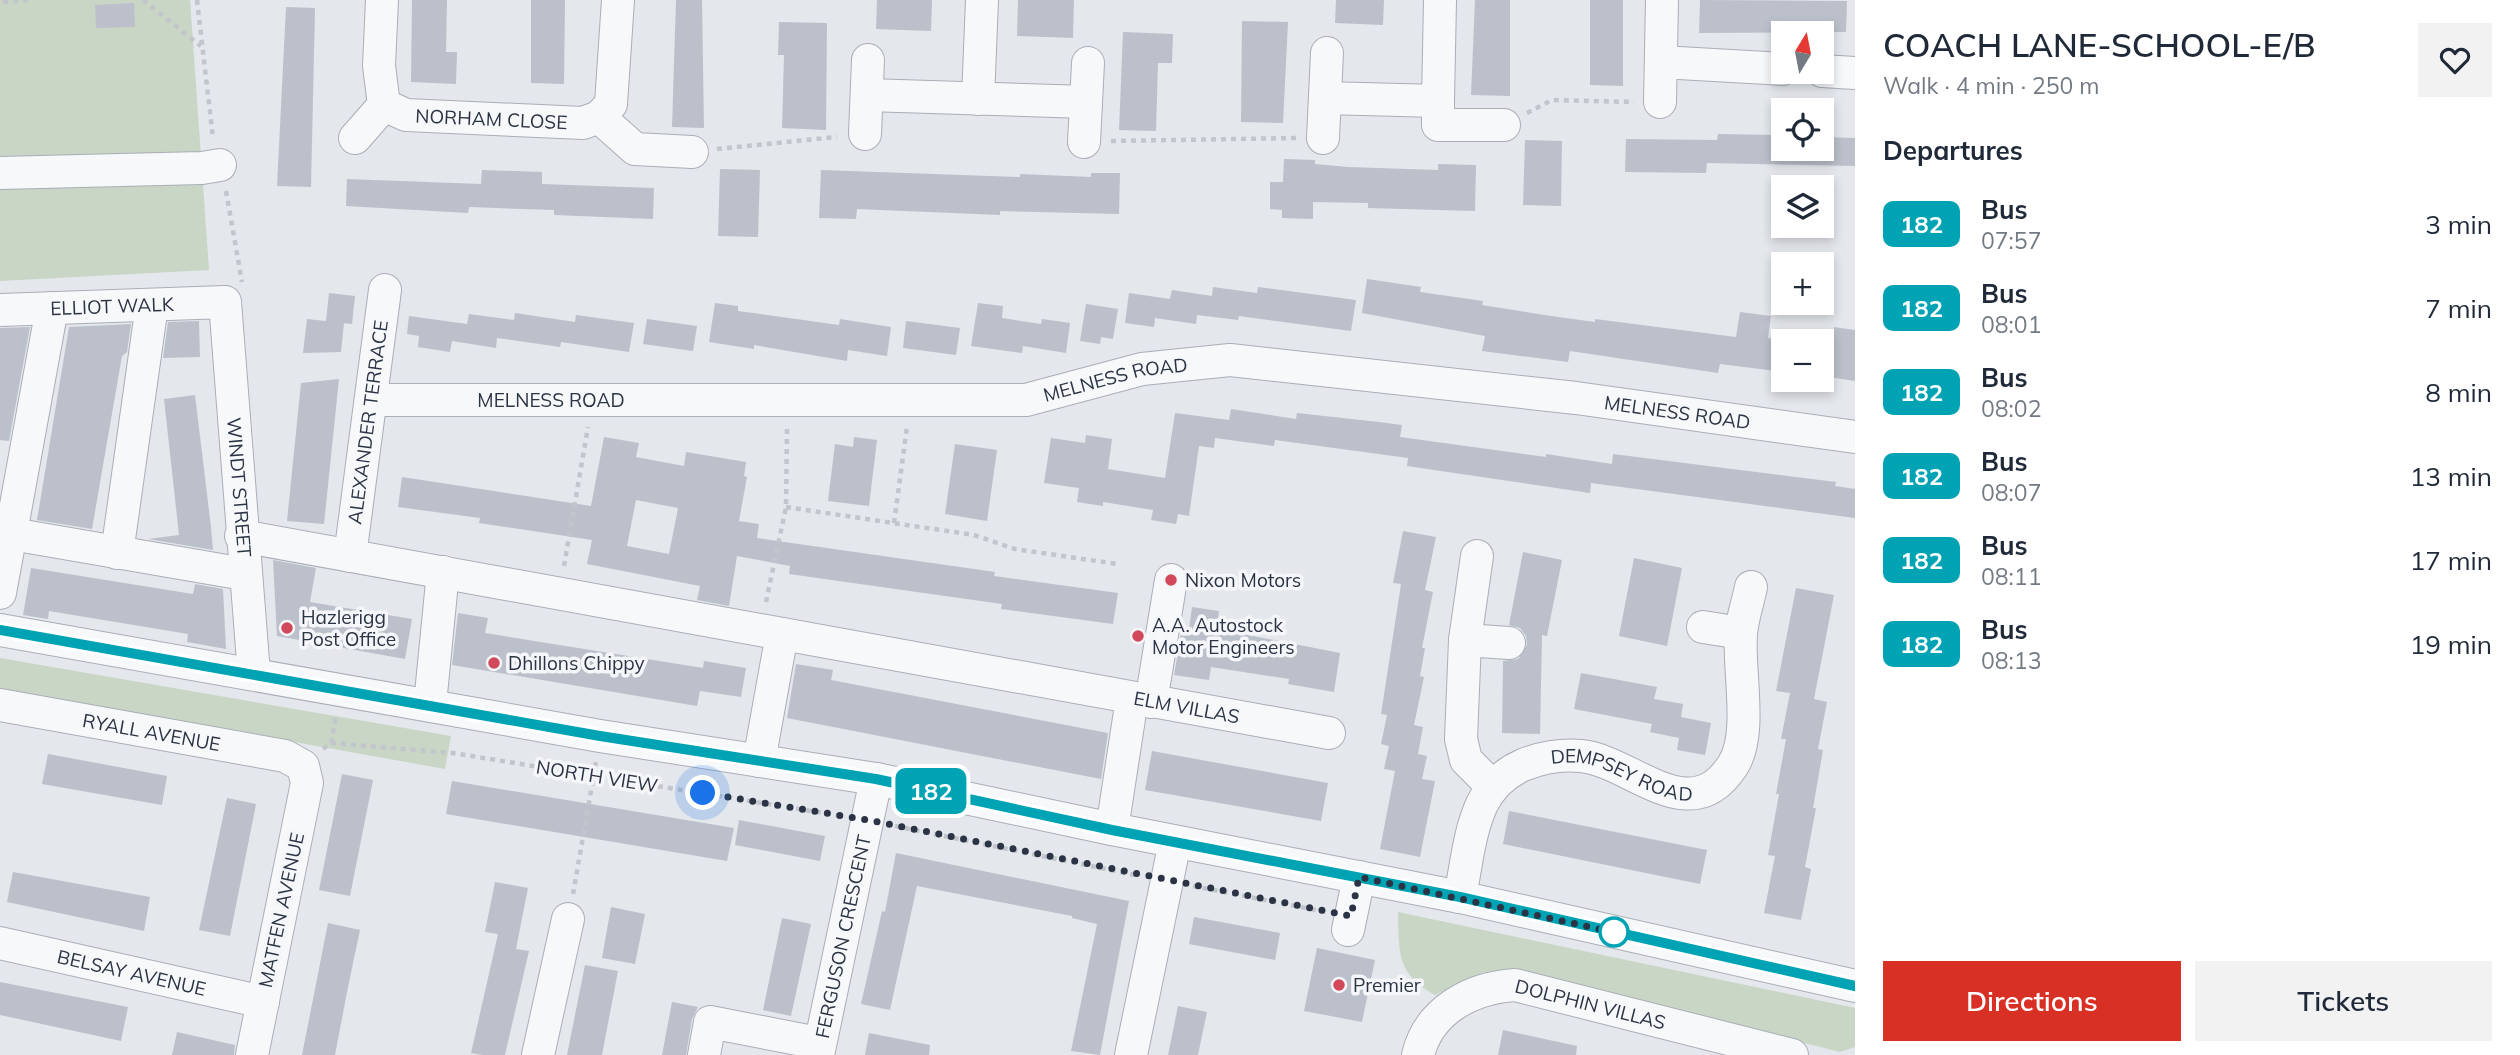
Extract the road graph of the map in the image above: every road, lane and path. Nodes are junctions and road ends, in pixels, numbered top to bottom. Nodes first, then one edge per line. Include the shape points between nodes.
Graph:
1 (32, 0) edge
2 (144, 0) edge
3 (382, 0) edge
4 (618, 0) edge
5 (982, 0) edge
6 (1440, 0) edge
7 (1662, 0) edge
8 (3, 2) dead end
9 (201, 46) dead end
10 (1326, 53) dead end
11 (868, 60) dead end
12 (1661, 62) junction
13 (1088, 63) dead end
14 (1771, 68) edge
15 (1834, 72) edge
16 (1855, 73) edge
17 (867, 95) junction
18 (1325, 98) junction
19 (978, 99) junction
20 (1438, 101) junction
21 (1086, 102) junction
22 (1660, 102) joint
23 (384, 106) junction
24 (599, 117) junction
25 (1504, 125) joint
26 (865, 134) joint
27 (355, 138) dead end
28 (1324, 138) joint
29 (1084, 142) joint
30 (692, 152) joint
31 (220, 165) dead end
32 (0, 173) edge
33 (385, 290) dead end
34 (225, 302) joint
35 (152, 305) junction
36 (52, 309) junction
37 (0, 310) edge
38 (593, 398) junction
39 (371, 400) junction
40 (785, 401) junction
41 (910, 402) junction
42 (1855, 437) edge
43 (786, 507) junction
44 (894, 523) junction
45 (4, 533) edge
46 (242, 536) junction
47 (117, 552) junction
48 (350, 556) junction
49 (1477, 556) dead end
50 (1117, 564) dead end
51 (443, 572) junction
52 (244, 575) junction
53 (1171, 580) dead end
54 (1751, 587) dead end
55 (0, 593) edge
56 (559, 594) junction
57 (1703, 627) dead end
58 (0, 630) edge
59 (771, 632) junction
60 (1741, 633) junction
61 (1465, 640) junction
62 (1509, 643) dead end
63 (254, 674) junction
64 (1142, 700) junction
65 (430, 704) junction
66 (0, 705) edge
67 (1329, 733) dead end
68 (600, 736) junction
69 (760, 761) junction
70 (303, 766) junction
71 (593, 776) junction
72 (876, 779) junction
73 (1493, 787) junction
74 (868, 820) junction
75 (1112, 830) junction
76 (1175, 842) junction
77 (1359, 877) junction
78 (1168, 881) junction
79 (1460, 897) junction
80 (568, 919) joint
81 (1349, 923) joint
82 (0, 943) edge
83 (1855, 986) edge
84 (262, 1003) junction
85 (1735, 1048) edge
86 (818, 1049) edge
87 (252, 1055) edge
88 (538, 1055) edge
89 (704, 1055) edge
90 (1131, 1055) edge
91 (1418, 1055) edge
92 (1792, 1055) edge

1 - 8 path
2 - 9 path
3 - 23 street via 379,66
4 - 24 street via 611,104
5 - 19 street
6 - 20 street
7 - 12 street
10 - 18 street
11 - 17 street
12 - 14 street
12 - 22 street
13 - 21 street
15 - 16 street
17 - 19 street
17 - 26 street
18 - 20 street
18 - 28 street
19 - 21 street
20 - 25 street via 1438,125
21 - 29 street
22 - 25 path via 1552,100
23 - 24 street, NORHAM CLOSE via 406,116 583,123
23 - 27 street
24 - 30 street via 635,149
26 - 30 path
28 - 29 path
31 - 32 street
33 - 39 street, ALEXANDER TERRACE
34 - 35 street, ELLIOT WALK
34 - 46 street, WINDT STREET
35 - 36 street, ELLIOT WALK
35 - 47 street
36 - 37 street, ELLIOT WALK
36 - 45 street
38 - 39 street, MELNESS ROAD
38 - 40 street, MELNESS ROAD
38 - 56 path
39 - 48 street, ALEXANDER TERRACE
40 - 41 street, MELNESS ROAD
40 - 43 path
41 - 42 street, MELNESS ROAD via 1026,400 1142,369 1230,360 1576,398
41 - 44 path
43 - 44 path
43 - 59 path
44 - 50 path via 974,535 1015,550
45 - 47 street
45 - 55 street
46 - 48 street
46 - 52 street, WINDT STREET
47 - 52 street
48 - 51 street
49 - 61 street
51 - 56 street
51 - 65 street
52 - 63 street, WINDT STREET
53 - 64 street
54 - 60 street, DEMPSEY ROAD
56 - 59 street
57 - 60 street
58 - 63 street
59 - 64 street
59 - 69 street
60 - 73 street, DEMPSEY ROAD via 1739,750 1734,764 1715,784 1686,794 1670,793 1623,769 1580,755 1534,760 1511,770
61 - 62 street
61 - 73 street via 1462,750 1471,768
63 - 65 street
64 - 67 street, ELM VILLAS
64 - 75 street, ELM VILLAS
65 - 68 street
66 - 70 street, RYALL AVENUE via 285,756
68 - 69 street
68 - 71 path
69 - 72 street
70 - 71 path, NORTH VIEW via 331,743 453,753
70 - 84 street, MATFEN AVENUE via 307,783
71 - 74 path, NORTH VIEW
71 - 80 path
72 - 74 street, FERGUSON CRESCENT
72 - 75 street
73 - 79 street, DEMPSEY ROAD via 1478,814
74 - 78 path, NORTH VIEW
74 - 86 street, FERGUSON CRESCENT
75 - 76 street
76 - 77 street
76 - 78 street
77 - 79 street
77 - 81 street
78 - 81 path, NORTH VIEW
78 - 90 street
79 - 83 street
80 - 88 street
82 - 84 street, BELSAY AVENUE
84 - 87 street, MATFEN AVENUE
85 - 91 street, DOLPHIN VILLAS via 1515,985 1467,995 1442,1014 1423,1037
85 - 92 street, DOLPHIN VILLAS
86 - 89 street via 710,1022

